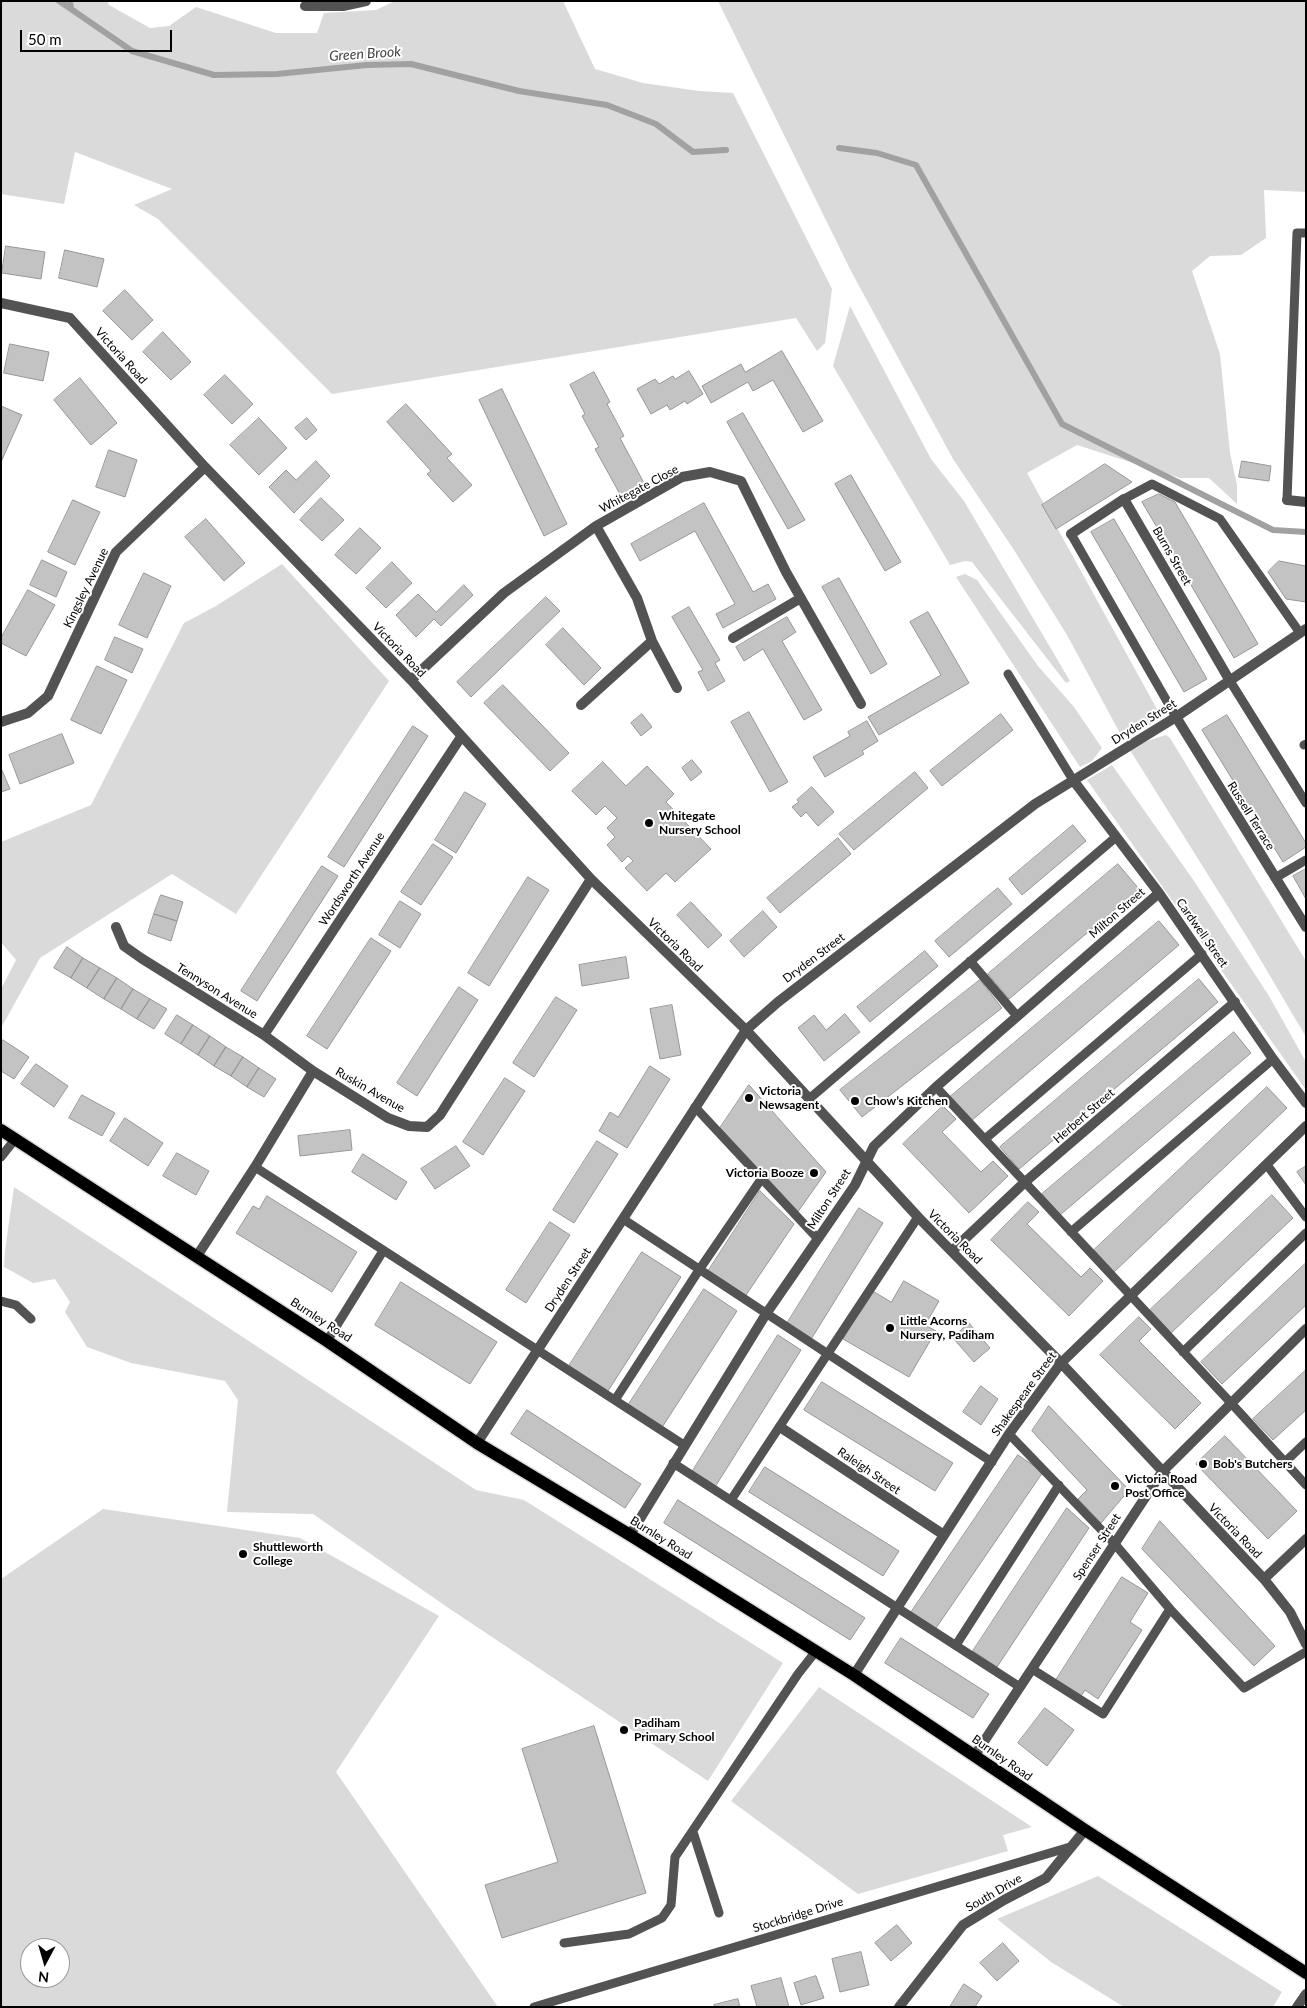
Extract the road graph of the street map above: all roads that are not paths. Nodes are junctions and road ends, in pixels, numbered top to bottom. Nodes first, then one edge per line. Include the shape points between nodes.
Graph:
1 (366, 1) edge
2 (305, 6) dead end
3 (1306, 233) edge
4 (1, 303) edge
5 (205, 467) junction
6 (1124, 499) junction
7 (1287, 500) joint
8 (1306, 502) edge
9 (596, 526) junction
10 (1071, 534) joint
11 (801, 598) junction
12 (1303, 631) edge
13 (733, 638) dead end
14 (652, 641) junction
15 (1008, 674) dead end
16 (410, 680) junction
17 (1230, 681) junction
18 (677, 688) dead end
19 (861, 704) dead end
20 (581, 705) dead end
21 (1176, 717) junction
22 (1, 722) edge
23 (461, 737) junction
24 (1073, 780) junction
25 (1306, 803) edge
26 (1116, 837) junction
27 (1306, 860) edge
28 (1275, 878) junction
29 (591, 879) junction
30 (1159, 893) junction
31 (116, 927) dead end
32 (1306, 927) edge
33 (1202, 954) junction
34 (970, 961) junction
35 (1234, 1002) junction
36 (1018, 1016) junction
37 (746, 1030) junction
38 (264, 1035) junction
39 (1273, 1059) junction
40 (313, 1071) junction
41 (936, 1087) junction
42 (809, 1099) junction
43 (1306, 1103) edge
44 (695, 1107) junction
45 (1306, 1126) edge
46 (1, 1130) edge
47 (16, 1138) junction
48 (985, 1139) junction
49 (1, 1157) edge
50 (866, 1162) junction
51 (1267, 1165) junction
52 (255, 1167) junction
53 (762, 1178) junction
54 (1025, 1182) junction
55 (1306, 1217) edge
56 (918, 1218) junction
57 (623, 1219) junction
58 (1071, 1232) junction
59 (1306, 1233) edge
60 (818, 1239) junction
61 (384, 1251) junction
62 (952, 1251) junction
63 (197, 1256) junction
64 (699, 1270) junction
65 (1129, 1296) junction
66 (1, 1301) edge
67 (766, 1314) junction
68 (31, 1318) dead end
69 (1306, 1329) edge
70 (327, 1341) junction
71 (536, 1349) junction
72 (1183, 1352) junction
73 (828, 1354) junction
74 (1061, 1364) junction
75 (615, 1400) junction
76 (1231, 1403) junction
77 (780, 1427) junction
78 (1009, 1434) junction
79 (1306, 1442) edge
80 (477, 1443) junction
81 (684, 1445) junction
82 (992, 1462) junction
83 (1285, 1462) junction
84 (673, 1463) junction
85 (1162, 1472) junction
86 (1059, 1485) junction
87 (1306, 1485) edge
88 (731, 1500) junction
89 (630, 1535) junction
90 (944, 1536) junction
91 (1306, 1539) edge
92 (1114, 1543) junction
93 (1264, 1579) junction
94 (897, 1608) junction
95 (1170, 1609) junction
96 (1306, 1644) edge
97 (956, 1645) junction
98 (816, 1651) junction
99 (1306, 1652) edge
100 (1032, 1669) junction
101 (854, 1674) junction
102 (1020, 1686) junction
103 (975, 1755) junction
104 (1085, 1830) junction
105 (693, 1832) junction
106 (1070, 1847) junction
107 (719, 1913) dead end
108 (564, 1943) dead end
109 (1306, 1972) edge
110 (1306, 1994) edge
111 (897, 2006) edge
112 (534, 2007) edge
113 (1297, 2007) edge

1 - 2 street via 343,6
3 - 7 lane via 1297,233
4 - 5 street, Victoria Road via 70,318
5 - 16 street, Victoria Road
5 - 22 street, Kingsley Avenue via 116,552 48,696 28,713
6 - 10 street
6 - 12 lane via 1152,484 1220,519
6 - 17 street, Burns Street
7 - 8 street
9 - 11 street, Whitegate Close via 682,477 710,472 741,481
9 - 14 street via 637,598
9 - 16 street, Whitegate Close via 504,592
10 - 21 lane
11 - 13 street
11 - 19 street, Whitegate Close
12 - 17 street, Dryden Street
14 - 18 street
14 - 20 street
15 - 24 lane
16 - 23 street, Victoria Road
17 - 21 street, Dryden Street
17 - 25 lane
21 - 24 street, Dryden Street
21 - 28 street, Russell Terrace
23 - 29 street, Victoria Road
23 - 38 street, Wordsworth Avenue
24 - 26 street, Cardwell Street
24 - 37 street, Dryden Street via 1035,804
26 - 30 street, Cardwell Street
26 - 34 lane
27 - 28 lane
28 - 32 street, Russell Terrace
29 - 37 street, Victoria Road
29 - 40 street, Ruskin Avenue via 440,1115 426,1127 409,1126 388,1118
30 - 33 street, Cardwell Street
30 - 36 street, Milton Street
31 - 38 street, Tennyson Avenue via 124,946 140,958
33 - 35 street, Cardwell Street
33 - 48 lane
34 - 36 lane
34 - 42 lane
35 - 39 street, Cardwell Street
35 - 54 street, Herbert Street
36 - 41 street, Milton Street
37 - 42 street, Victoria Road
37 - 44 street, Dryden Street
38 - 40 street, Tennyson Avenue
39 - 43 street, Cardwell Street
39 - 58 lane
40 - 52 street
41 - 48 lane
41 - 50 street, Milton Street via 874,1146
42 - 50 street, Victoria Road
44 - 53 lane
44 - 57 street, Dryden Street
45 - 51 street, Shakespeare Street
46 - 47 main road, Burnley Road
47 - 49 lane
47 - 63 main road, Burnley Road
48 - 54 lane
50 - 56 street, Victoria Road
50 - 60 street, Milton Street via 855,1185
51 - 55 lane
51 - 65 street, Shakespeare Street
52 - 61 lane
52 - 63 street
53 - 60 lane
53 - 64 lane
54 - 58 lane
54 - 62 street, Herbert Street
56 - 62 street, Victoria Road
56 - 73 lane
57 - 64 lane
57 - 71 street, Dryden Street
58 - 65 lane
59 - 72 lane
60 - 67 street, Milton Street
61 - 70 lane
61 - 71 lane
62 - 74 street, Victoria Road
63 - 70 main road, Burnley Road
64 - 67 lane
64 - 75 lane
65 - 72 lane
65 - 74 street, Shakespeare Street
66 - 68 lane via 16,1305
67 - 73 lane
67 - 81 street, Milton Street
69 - 76 street, Spenser Street
70 - 80 main road, Burnley Road
71 - 75 lane
71 - 80 street, Dryden Street
72 - 76 lane
73 - 77 lane
73 - 82 lane
74 - 78 street, Shakespeare Street
74 - 85 street, Victoria Road
75 - 81 lane
76 - 83 lane
76 - 85 street, Spenser Street
77 - 88 lane
77 - 90 street, Raleigh Street
78 - 82 street, Shakespeare Street
78 - 86 lane
79 - 83 lane
80 - 89 main road, Burnley Road
81 - 84 street, Milton Street
82 - 90 street, Shakespeare Street
83 - 87 lane
84 - 88 lane
84 - 89 street, Milton Street
85 - 92 street, Spenser Street
85 - 93 street, Victoria Road
86 - 92 lane
86 - 97 lane
88 - 94 lane
89 - 98 main road, Burnley Road
90 - 94 street, Shakespeare Street
91 - 93 street
92 - 95 lane
92 - 100 street, Spenser Street
93 - 96 street, Victoria Road via 1290,1612
94 - 97 lane
94 - 101 street, Shakespeare Street
95 - 99 lane via 1244,1688
95 - 100 lane via 1103,1714
97 - 102 lane
98 - 101 main road, Burnley Road
98 - 105 lane
100 - 102 street, Spenser Street
101 - 103 main road, Burnley Road
102 - 103 street, Spenser Street
103 - 104 main road, Burnley Road
104 - 106 street, South Drive
104 - 109 main road, Burnley Road
105 - 107 lane
105 - 108 lane via 675,1858 671,1905 662,1918 629,1934
106 - 111 street, South Drive via 1046,1878 963,1925
106 - 112 lane, Stockbridge Drive
110 - 113 street

